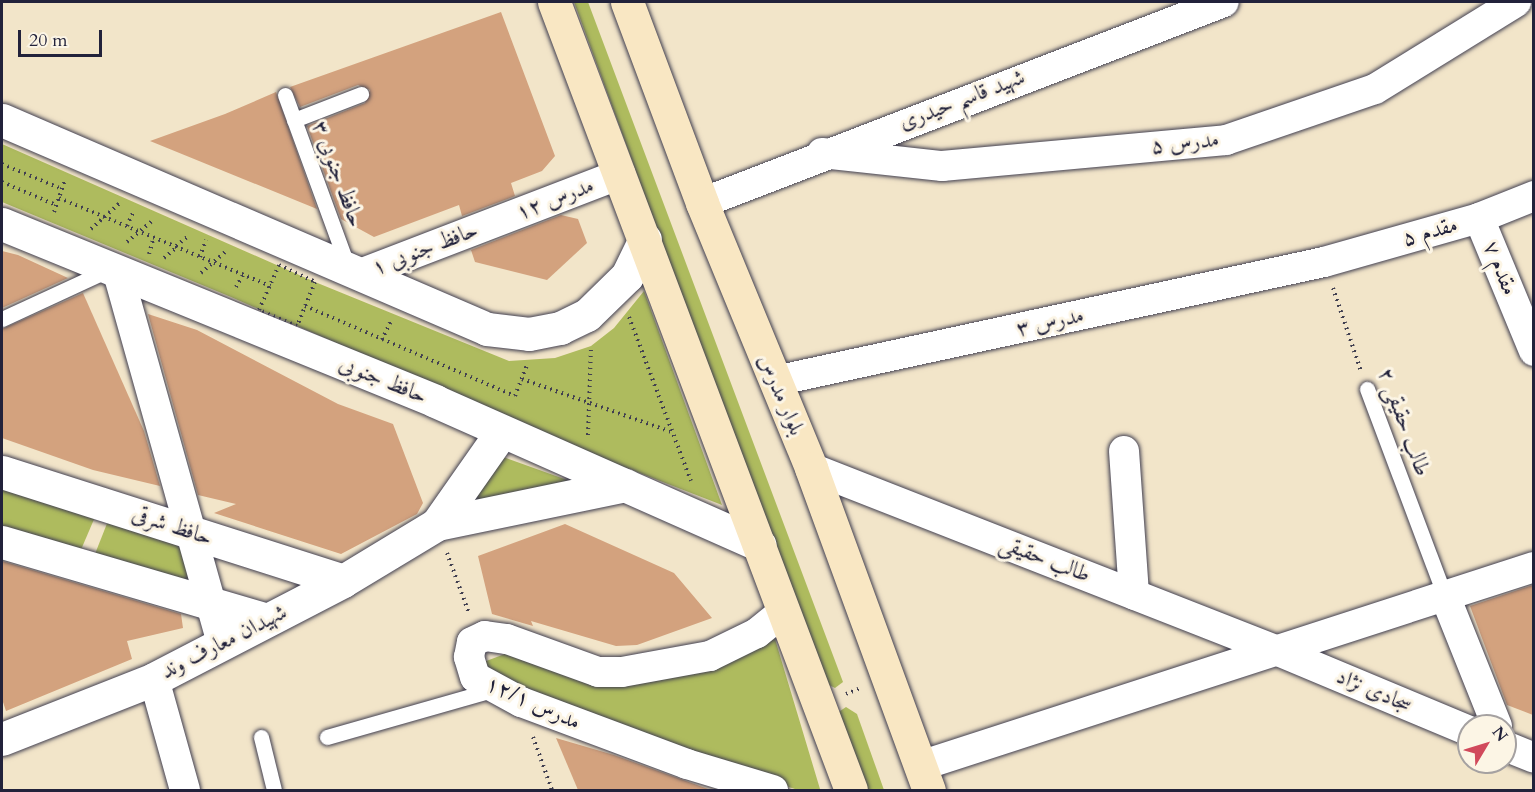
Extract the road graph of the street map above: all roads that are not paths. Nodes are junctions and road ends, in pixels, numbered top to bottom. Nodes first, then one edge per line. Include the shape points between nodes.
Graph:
1 (554, 2) edge
2 (627, 2) edge
3 (1224, 2) edge
4 (1516, 2) edge
5 (361, 94) dead end
6 (285, 95) dead end
7 (2, 120) edge
8 (294, 120) junction
9 (822, 153) junction
10 (620, 174) junction
11 (1533, 196) edge
12 (702, 203) junction
13 (1479, 218) junction
14 (2, 224) edge
15 (490, 224) joint
16 (645, 240) junction
17 (118, 262) junction
18 (1324, 262) joint
19 (354, 271) junction
20 (2, 319) edge
21 (1533, 351) edge
22 (775, 381) junction
23 (1367, 389) road end
24 (502, 431) junction
25 (1124, 450) dead end
26 (811, 468) junction
27 (2, 472) edge
28 (626, 485) junction
29 (437, 524) junction
30 (190, 532) junction
31 (2, 542) edge
32 (760, 545) junction
33 (1533, 567) edge
34 (343, 582) junction
35 (1134, 594) junction
36 (1445, 596) junction
37 (209, 603) junction
38 (784, 611) junction
39 (267, 620) junction
40 (222, 643) junction
41 (1278, 651) junction
42 (154, 679) junction
43 (508, 695) junction
44 (1492, 714) edge
45 (1457, 726) edge
46 (261, 737) dead end
47 (327, 737) dead end
48 (2, 739) edge
49 (1517, 751) edge
50 (1533, 758) edge
51 (925, 778) edge
52 (185, 790) edge
53 (274, 790) edge
54 (773, 790) edge
55 (850, 790) edge

1 - 10 main road
2 - 12 main road, بلوار مدرس
3 - 9 street, شهید قاسم حیدری
4 - 9 street, مدرس ۵ via 1375,89 1226,140 942,166
5 - 8 lane
6 - 8 lane, حافظ جنوبی ۳
7 - 19 street
8 - 19 lane, حافظ جنوبی ۳
9 - 12 street, شهید قاسم حیدری
10 - 15 street, مدرس ۱۲
10 - 16 main road
11 - 13 street, مقدم ۵
12 - 22 main road, بلوار مدرس
13 - 18 street, مقدم ۵
13 - 21 street, مقدم ۷
14 - 17 street, حافظ جنوبی
15 - 19 street, حافظ جنوبی ۱
16 - 19 street via 627,276 589,314 560,328 529,334 487,329
16 - 32 main road
17 - 20 lane
17 - 24 street, حافظ جنوبی
17 - 30 street
18 - 22 street, مدرس ۳
22 - 26 main road, بلوار مدرس
23 - 36 lane, طالب حقیقی ۲
24 - 28 street, حافظ جنوبی
24 - 29 street
25 - 35 street
26 - 35 street, طالب حقیقی
26 - 51 main road, بلوار مدرس
27 - 30 street, حافظ شرقی
28 - 29 street
28 - 32 street, حافظ جنوبی
29 - 34 street, شهیدان معارف وند
30 - 34 street, حافظ شرقی
30 - 37 street
31 - 37 street
32 - 38 main road
33 - 36 street
34 - 39 street, شهیدان معارف وند
35 - 41 street, طالب حقیقی
36 - 41 street
36 - 44 street
37 - 39 street
37 - 40 street
38 - 43 street, مدرس ۱۲/۱ via 757,633 710,656 622,672 598,672 507,639 477,637 472,642 469,668
38 - 55 main road
39 - 40 street, شهیدان معارف وند
40 - 42 street, شهیدان معارف وند
41 - 45 street, سجادی نژاد
41 - 51 street
42 - 48 street, شهیدان معارف وند
42 - 52 street
43 - 47 lane
43 - 54 street, مدرس ۱۲/۱ via 698,768
46 - 53 lane
49 - 50 street

